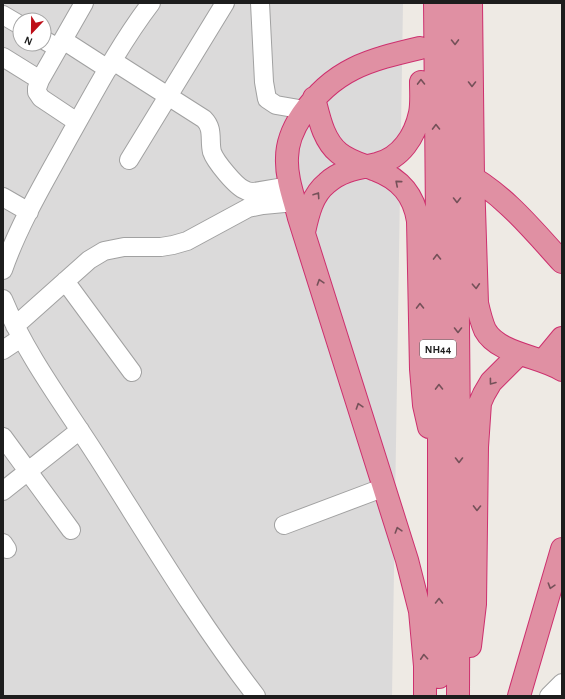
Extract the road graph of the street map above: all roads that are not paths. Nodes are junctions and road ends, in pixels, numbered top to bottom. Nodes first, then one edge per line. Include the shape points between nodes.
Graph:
1 (84, 3) edge
2 (151, 3) edge
3 (225, 3) edge
4 (260, 3) edge
5 (420, 3) edge
6 (435, 3) edge
7 (455, 3) edge
8 (471, 3) edge
9 (3, 15) edge
10 (12, 21) edge
11 (55, 43) edge
12 (420, 48) junction
13 (3, 57) edge
14 (111, 65) junction
15 (40, 80) junction
16 (167, 96) junction
17 (310, 104) junction
18 (77, 122) junction
19 (129, 160) dead end
20 (364, 166) junction
21 (465, 173) junction
22 (292, 194) junction
23 (3, 197) edge
24 (29, 212) junction
25 (304, 232) junction
26 (562, 262) edge
27 (3, 270) edge
28 (65, 281) junction
29 (3, 299) edge
30 (18, 332) junction
31 (562, 338) edge
32 (3, 350) edge
33 (519, 354) junction
34 (542, 361) junction
35 (562, 370) edge
36 (132, 372) dead end
37 (80, 430) junction
38 (3, 437) edge
39 (439, 454) junction
40 (28, 471) junction
41 (385, 487) junction
42 (3, 491) edge
43 (284, 525) dead end
44 (71, 530) dead end
45 (562, 549) edge
46 (562, 683) edge
47 (452, 694) edge
48 (256, 696) edge
49 (425, 696) edge
50 (519, 696) edge
51 (549, 696) edge

1 - 11 street
2 - 14 street
3 - 16 street
4 - 17 street via 267,99 276,105
5 - 12 highway
39 -> 6 highway, NH44
7 -> 21 highway, NH44
8 -> 21 highway
9 - 10 street
11 - 14 street
11 - 15 street
12 - 17 highway via 379,58 350,69 320,91
20 -> 12 highway via 384,162 397,155 414,132 421,103
13 - 15 street
14 - 16 street
14 - 18 street
15 - 18 street via 37,92 41,98
16 - 19 street
16 - 22 street via 204,119 211,129 214,156 222,169 241,188 250,192
17 - 20 highway via 339,153
17 - 22 highway via 293,132 288,146 286,157
18 - 24 street
25 -> 20 highway via 312,202 326,183 339,174
39 -> 20 highway via 427,422 422,388 416,210 412,198 395,180
21 - 26 highway via 503,200
21 -> 33 highway via 480,320 491,338
21 -> 47 highway, NH44
22 - 25 highway
22 - 28 street via 248,208 187,241 161,247 124,247 104,251 89,260
23 - 24 street
24 - 27 street
41 -> 25 highway
28 - 30 street
28 - 36 street
29 - 30 street
30 - 32 street
30 - 37 street
31 - 34 highway
33 - 34 highway
33 -> 47 highway via 491,382 480,403 477,447 476,604 469,649
34 - 35 highway
37 - 40 street
37 - 48 street via 195,610
38 - 40 street
47 -> 39 highway, NH44
40 - 42 street
40 - 44 street
41 - 43 street
49 -> 41 highway via 420,611
45 -> 50 highway
46 - 51 street

